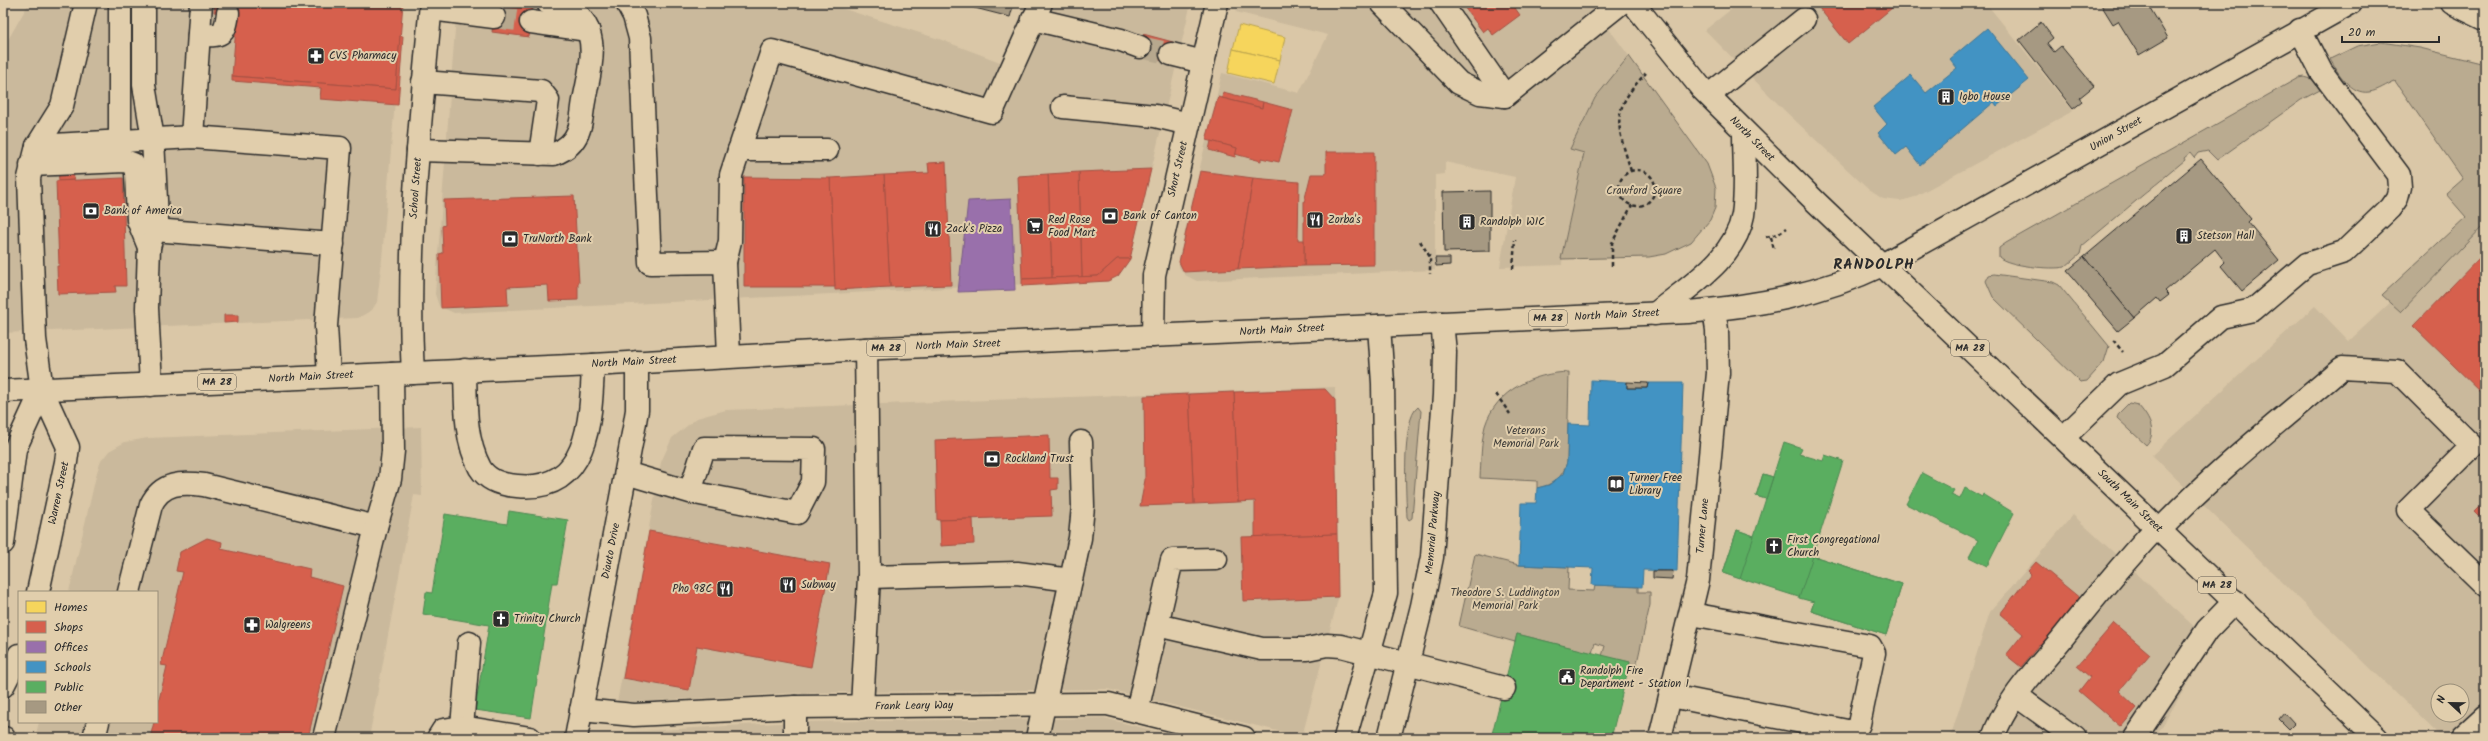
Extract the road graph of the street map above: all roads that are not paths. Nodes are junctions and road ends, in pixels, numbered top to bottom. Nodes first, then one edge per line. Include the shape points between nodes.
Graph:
1 (86, 3) edge
2 (120, 3) edge
3 (144, 3) edge
4 (201, 3) edge
5 (548, 3) edge
6 (627, 3) edge
7 (1217, 3) edge
8 (1382, 3) edge
9 (1441, 3) edge
10 (1621, 3) edge
11 (1633, 3) edge
12 (2452, 3) edge
13 (2344, 5) edge
14 (431, 6) edge
15 (1037, 11) edge
16 (228, 13) dead end
17 (494, 17) tunnel mouth
18 (1804, 19) dead end
19 (2485, 19) edge
20 (531, 22) tunnel mouth
21 (588, 30) junction
22 (2300, 30) junction
23 (199, 35) junction
24 (1140, 47) tunnel mouth
25 (1171, 54) tunnel mouth
26 (1203, 62) junction
27 (423, 82) junction
28 (1709, 95) junction
29 (1505, 96) junction
30 (1063, 107) dead end
31 (1189, 124) junction
32 (1744, 132) junction
33 (192, 137) junction
34 (153, 139) junction
35 (120, 141) junction
36 (418, 150) junction
37 (739, 150) junction
38 (827, 150) dead end
39 (540, 154) junction
40 (34, 155) junction
41 (151, 238) junction
42 (333, 244) junction
43 (725, 262) junction
44 (1882, 265) junction
45 (1714, 310) junction
46 (1655, 314) junction
47 (1442, 323) junction
48 (1379, 326) junction
49 (1153, 336) junction
50 (866, 349) junction
51 (729, 356) junction
52 (637, 362) junction
53 (593, 365) junction
54 (465, 370) junction
55 (403, 373) junction
56 (329, 376) junction
57 (151, 386) junction
58 (42, 390) junction
59 (3, 391) edge
60 (2064, 437) junction
61 (1081, 442) dead end
62 (626, 473) junction
63 (690, 492) junction
64 (376, 527) junction
65 (2158, 528) junction
66 (3, 543) edge
67 (1216, 559) dead end
68 (869, 577) junction
69 (1071, 580) junction
70 (2485, 585) edge
71 (38, 591) edge
72 (129, 591) edge
73 (2235, 601) junction
74 (1691, 614) junction
75 (1157, 625) junction
76 (469, 643) dead end
77 (1369, 654) junction
78 (18, 657) edge
79 (1408, 663) junction
80 (3, 686) edge
81 (1504, 688) dead end
82 (1671, 696) junction
83 (2017, 696) junction
84 (1044, 704) junction
85 (862, 706) junction
86 (795, 707) junction
87 (581, 710) junction
88 (1137, 711) junction
89 (2485, 716) edge
90 (98, 723) edge
91 (462, 727) junction
92 (94, 738) edge
93 (324, 738) edge
94 (438, 738) edge
95 (530, 738) edge
96 (576, 738) edge
97 (795, 738) edge
98 (1037, 738) edge
99 (1244, 738) edge
100 (1345, 738) edge
101 (1389, 738) edge
102 (1660, 738) edge
103 (1992, 738) edge
104 (2075, 738) edge
105 (2135, 738) edge
106 (2377, 738) edge
107 (2461, 738) edge

1 - 40 main road via 62,106
2 - 35 main road
3 - 34 main road via 144,86
4 - 23 main road
5 - 21 main road via 572,10 581,17
6 - 43 main road via 634,16 640,38 650,263
7 - 26 main road, Short Street
8 - 29 main road via 1459,83 1480,93
9 - 29 main road
10 - 29 main road
11 - 28 main road, North Street
12 - 19 main road
13 - 22 main road, Union Street
14 - 17 main road
14 - 27 main road, School Street
15 - 24 main road
15 - 37 main road via 992,112 772,51
16 - 23 main road via 226,28 222,33 213,36
18 - 28 main road
20 - 21 main road
21 - 39 main road via 592,60 579,131 563,151
22 - 44 main road, Union Street
22 - 60 main road via 2321,71 2399,175 2400,187 2397,198 2390,208 2344,252 2307,264 2253,310 2221,317 2165,365 2119,384
23 - 33 main road
25 - 26 main road
26 - 31 main road, Short Street
27 - 36 main road, School Street
27 - 39 main road via 541,91 548,100
28 - 32 main road, North Street
30 - 31 main road via 1155,116
31 - 49 main road, Short Street via 1154,275
32 - 44 main road, North Street
32 - 46 main road via 1744,198 1738,230 1730,246 1713,266
33 - 34 main road
33 - 42 main road via 340,148
34 - 35 main road
34 - 41 main road via 157,220
35 - 40 main road
36 - 39 main road
36 - 55 main road, School Street
37 - 38 main road
37 - 43 main road via 731,175 730,241
40 - 41 main road via 125,161 133,164 136,172 138,220
40 - 58 main road via 29,178 33,296 35,338
41 - 42 main road
41 - 57 main road via 147,308
42 - 56 main road via 326,326
43 - 51 main road
44 - 45 main road, North Main Street / MA 28 via 1820,290 1763,303
44 - 60 main road, South Main Street / MA 28
45 - 46 main road, North Main Street / MA 28
45 - 74 main road, Turner Lane via 1718,373 1698,580
46 - 47 main road, North Main Street / MA 28
47 - 48 main road, North Main Street / MA 28
47 - 79 main road, Memorial Parkway via 1445,352 1444,394 1432,557
48 - 49 main road, North Main Street / MA 28
48 - 77 main road via 1386,582 1383,604
49 - 50 main road, North Main Street / MA 28
50 - 51 main road, North Main Street / MA 28
50 - 68 main road
51 - 52 main road, North Main Street / MA 28
52 - 53 main road, North Main Street / MA 28
52 - 62 main road, Diauto Drive via 637,410
53 - 54 main road, North Main Street / MA 28
53 - 54 main road via 588,426 578,455 564,475 554,481 534,486 514,486 494,481 481,469 467,425
54 - 55 main road, North Main Street / MA 28
55 - 56 main road, North Main Street / MA 28
55 - 64 main road, School Street via 390,478
56 - 57 main road, North Main Street / MA 28
57 - 58 main road, North Main Street / MA 28
58 - 59 main road, North Main Street / MA 28
58 - 66 main road via 16,448
58 - 71 main road, Warren Street via 68,447
60 - 65 main road, South Main Street / MA 28
61 - 69 main road via 1082,522
62 - 63 main road
62 - 87 main road, Diauto Drive
63 - 63 main road via 797,513 813,482 814,449 704,448
64 - 72 main road via 204,485 183,483 169,486 158,493 151,505
64 - 93 main road, School Street
65 - 70 main road via 2342,368 2397,371 2472,446 2408,510
65 - 73 main road, South Main Street / MA 28
65 - 83 main road via 2123,563
67 - 75 main road via 1172,560
68 - 69 main road via 1017,573
68 - 85 main road
69 - 84 main road
73 - 105 main road via 2203,636
73 - 106 main road, South Main Street / MA 28
74 - 82 main road, Turner Lane
74 - 82 main road via 1870,646 1874,653 1858,724 1855,731 1847,731
75 - 77 main road via 1262,649 1307,649 1333,645
75 - 88 main road
76 - 91 main road
77 - 79 main road
77 - 100 main road
78 - 80 main road
79 - 81 main road
79 - 101 main road, Memorial Parkway
82 - 102 main road, Turner Lane
83 - 103 main road via 2000,719
83 - 104 main road
84 - 85 main road, Frank Leary Way
84 - 88 main road, Frank Leary Way via 1108,704
84 - 98 main road
85 - 86 main road, Frank Leary Way
86 - 87 main road, Frank Leary Way via 634,715
86 - 97 main road
87 - 96 main road, Diauto Drive
88 - 99 main road, Frank Leary Way
89 - 107 main road
90 - 92 main road
91 - 94 main road via 443,730
91 - 95 main road

